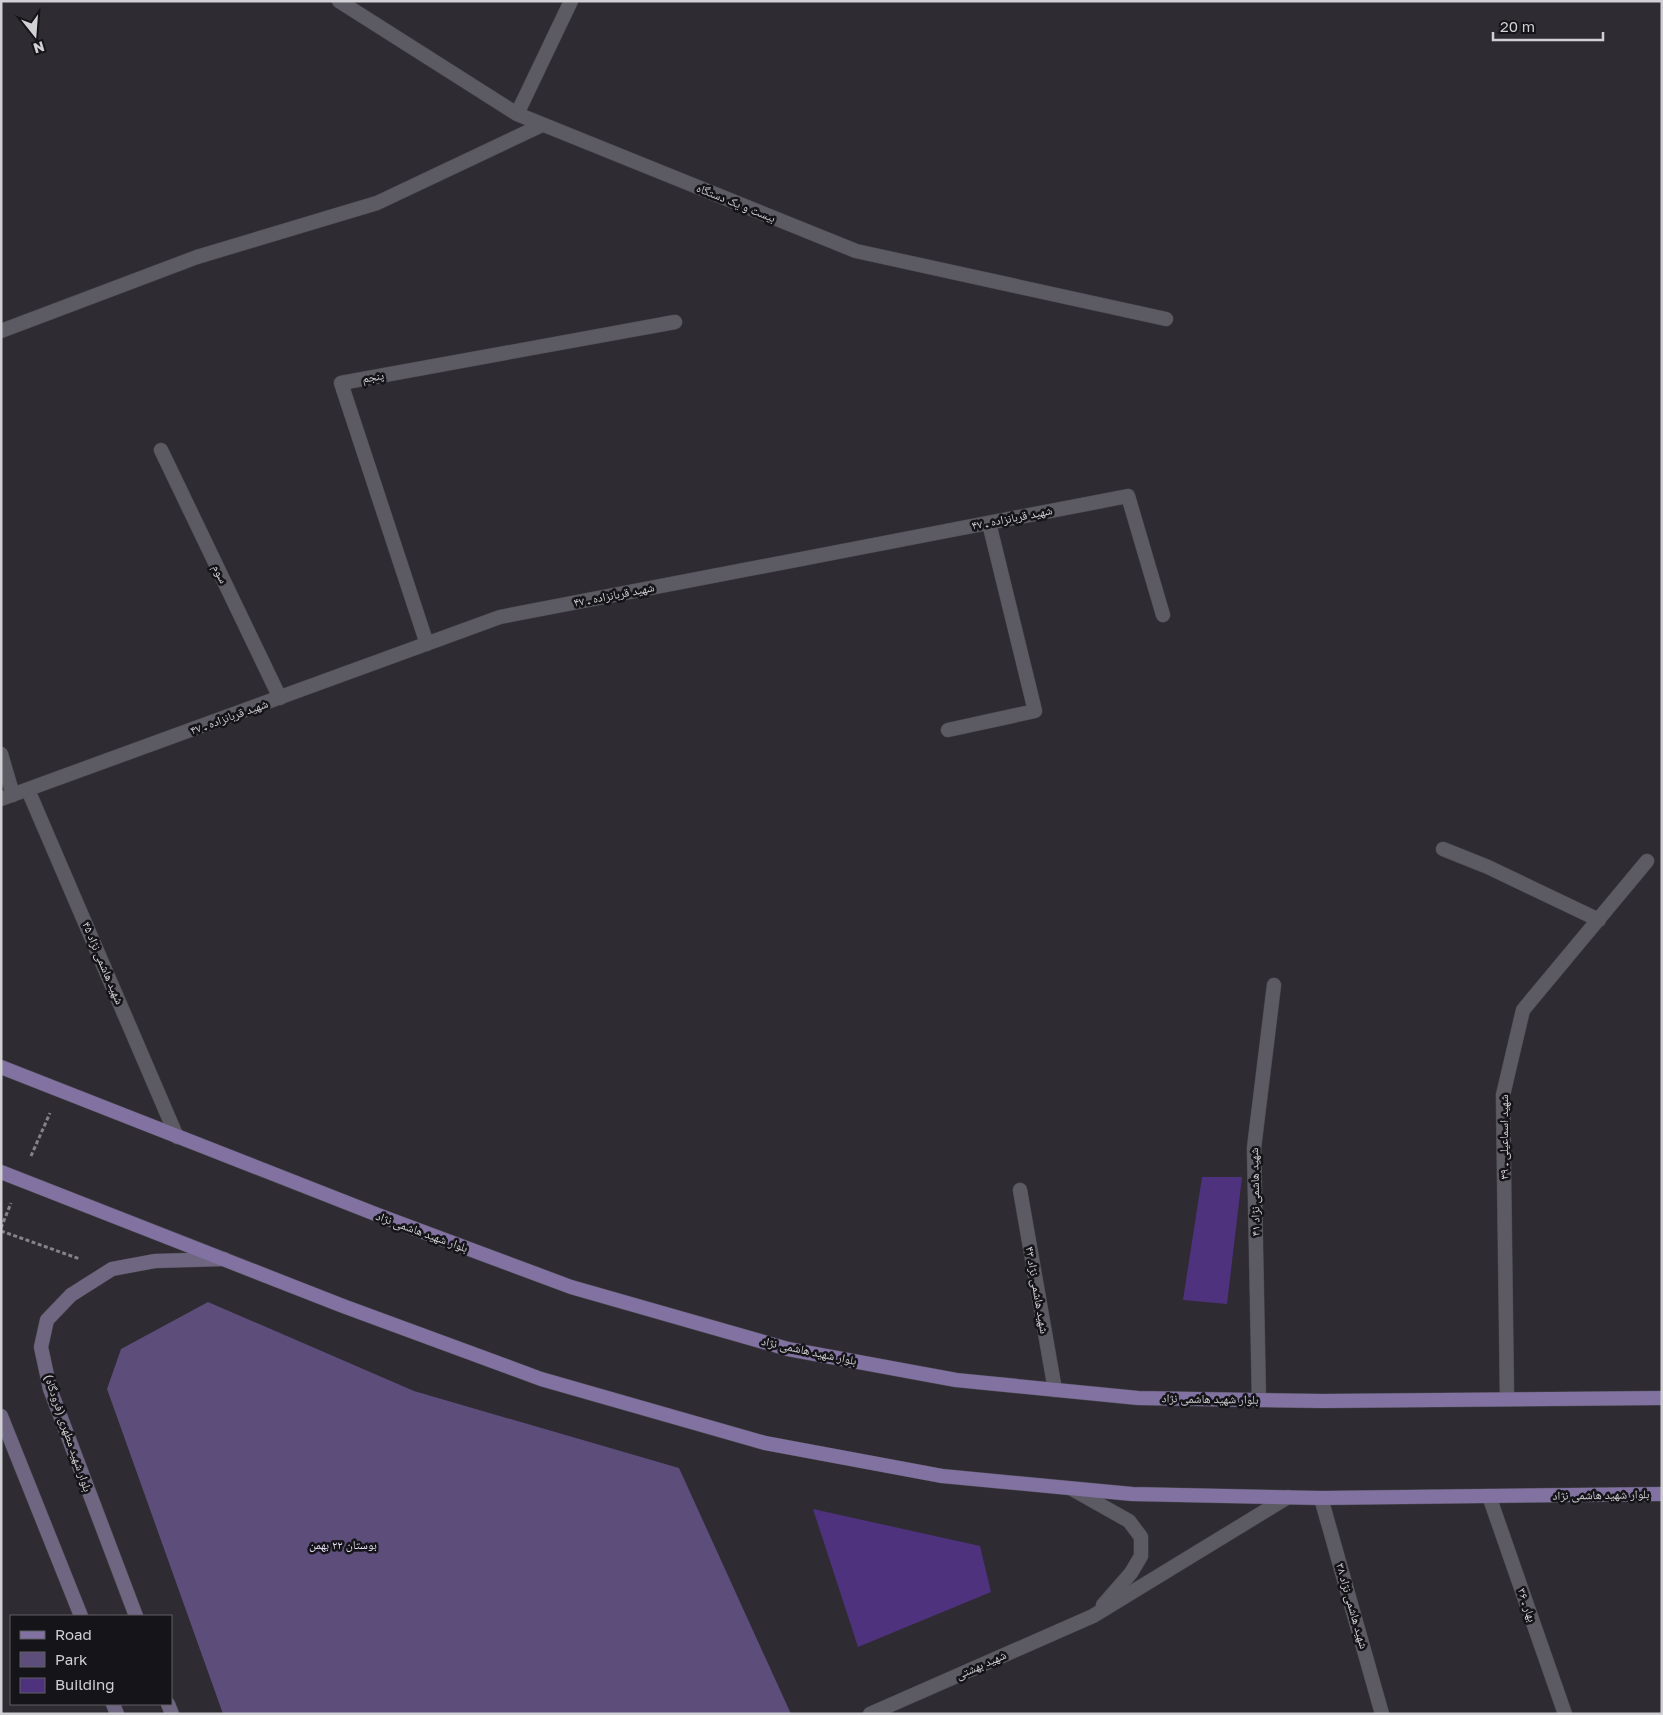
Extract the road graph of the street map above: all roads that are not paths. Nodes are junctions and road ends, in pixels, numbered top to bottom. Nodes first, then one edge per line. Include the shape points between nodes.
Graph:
1 (339, 1) edge
2 (570, 1) edge
3 (517, 114) junction
4 (542, 125) junction
5 (1166, 318) dead end
6 (675, 322) dead end
7 (1, 331) edge
8 (161, 450) dead end
9 (989, 523) junction
10 (1163, 615) dead end
11 (427, 644) junction
12 (280, 698) junction
13 (948, 730) dead end
14 (1, 754) edge
15 (28, 790) junction
16 (7, 797) edge
17 (1443, 849) dead end
18 (1647, 861) dead end
19 (1599, 920) junction
20 (1274, 985) dead end
21 (1, 1067) edge
22 (177, 1137) junction
23 (1, 1172) edge
24 (1020, 1190) dead end
25 (226, 1260) junction
26 (1055, 1390) junction
27 (1662, 1398) edge
28 (1507, 1399) junction
29 (1259, 1400) junction
30 (1, 1416) edge
31 (1072, 1489) junction
32 (1662, 1494) edge
33 (1489, 1496) junction
34 (1288, 1497) junction
35 (1321, 1498) junction
36 (81, 1615) edge
37 (136, 1615) edge
38 (1093, 1616) junction
39 (870, 1714) edge
40 (1382, 1714) edge
41 (1565, 1714) edge

1 - 3 street, بیست و یک دستگاه
2 - 3 street
3 - 4 street, بیست و یک دستگاه
4 - 5 street, بیست و یک دستگاه via 856,251
4 - 7 street via 377,203 197,257
6 - 11 street, پنجم via 341,383
8 - 12 street, سوم
9 - 10 street, شهید قربانزاده ـ ۴۷ via 1128,496
9 - 11 street, شهید قربانزاده ـ ۴۷ via 500,616
9 - 13 street via 1035,712
11 - 12 street, شهید قربانزاده ـ ۴۷
12 - 15 street, شهید قربانزاده ـ ۴۷
14 - 16 street
15 - 16 street, شهید قربانزاده ـ ۴۷
15 - 22 street, شهید هاشمی نژاد ۴۵
17 - 19 street
18 - 19 street, شهید اسماعیلی ـ ۳۹
19 - 28 street, شهید اسماعیلی ـ ۳۹ via 1523,1010 1503,1095
20 - 29 street, شهید هاشمی نژاد ۴۱ via 1254,1148
21 - 22 main road, بلوار شهید هاشمی نژاد
22 - 26 main road, بلوار شهید هاشمی نژاد via 581,1290 788,1349 956,1380
23 - 25 main road, بلوار شهید هاشمی نژاد
24 - 26 street, شهید هاشمی نژاد ۴۳
25 - 31 main road, بلوار شهید هاشمی نژاد via 541,1379 765,1443 942,1476
25 - 37 main road, بلوار شهید مطهری (فرودگاه) via 155,1261 112,1270 71,1295 47,1320 41,1347 50,1389
26 - 29 main road, بلوار شهید هاشمی نژاد via 1138,1398
27 - 28 main road, بلوار شهید هاشمی نژاد
28 - 29 main road, بلوار شهید هاشمی نژاد
30 - 36 main road
31 - 34 main road, بلوار شهید هاشمی نژاد via 1132,1494
31 - 38 street via 1129,1521 1142,1537 1141,1556 1132,1573
32 - 33 main road, بلوار شهید هاشمی نژاد
33 - 35 main road, بلوار شهید هاشمی نژاد
33 - 41 street, بهار ـ ۳۶
34 - 35 main road, بلوار شهید هاشمی نژاد
34 - 38 street, شهید بهشتی
35 - 40 street, شهید هاشمی نژاد ۳۸
38 - 39 street, شهید بهشتی

